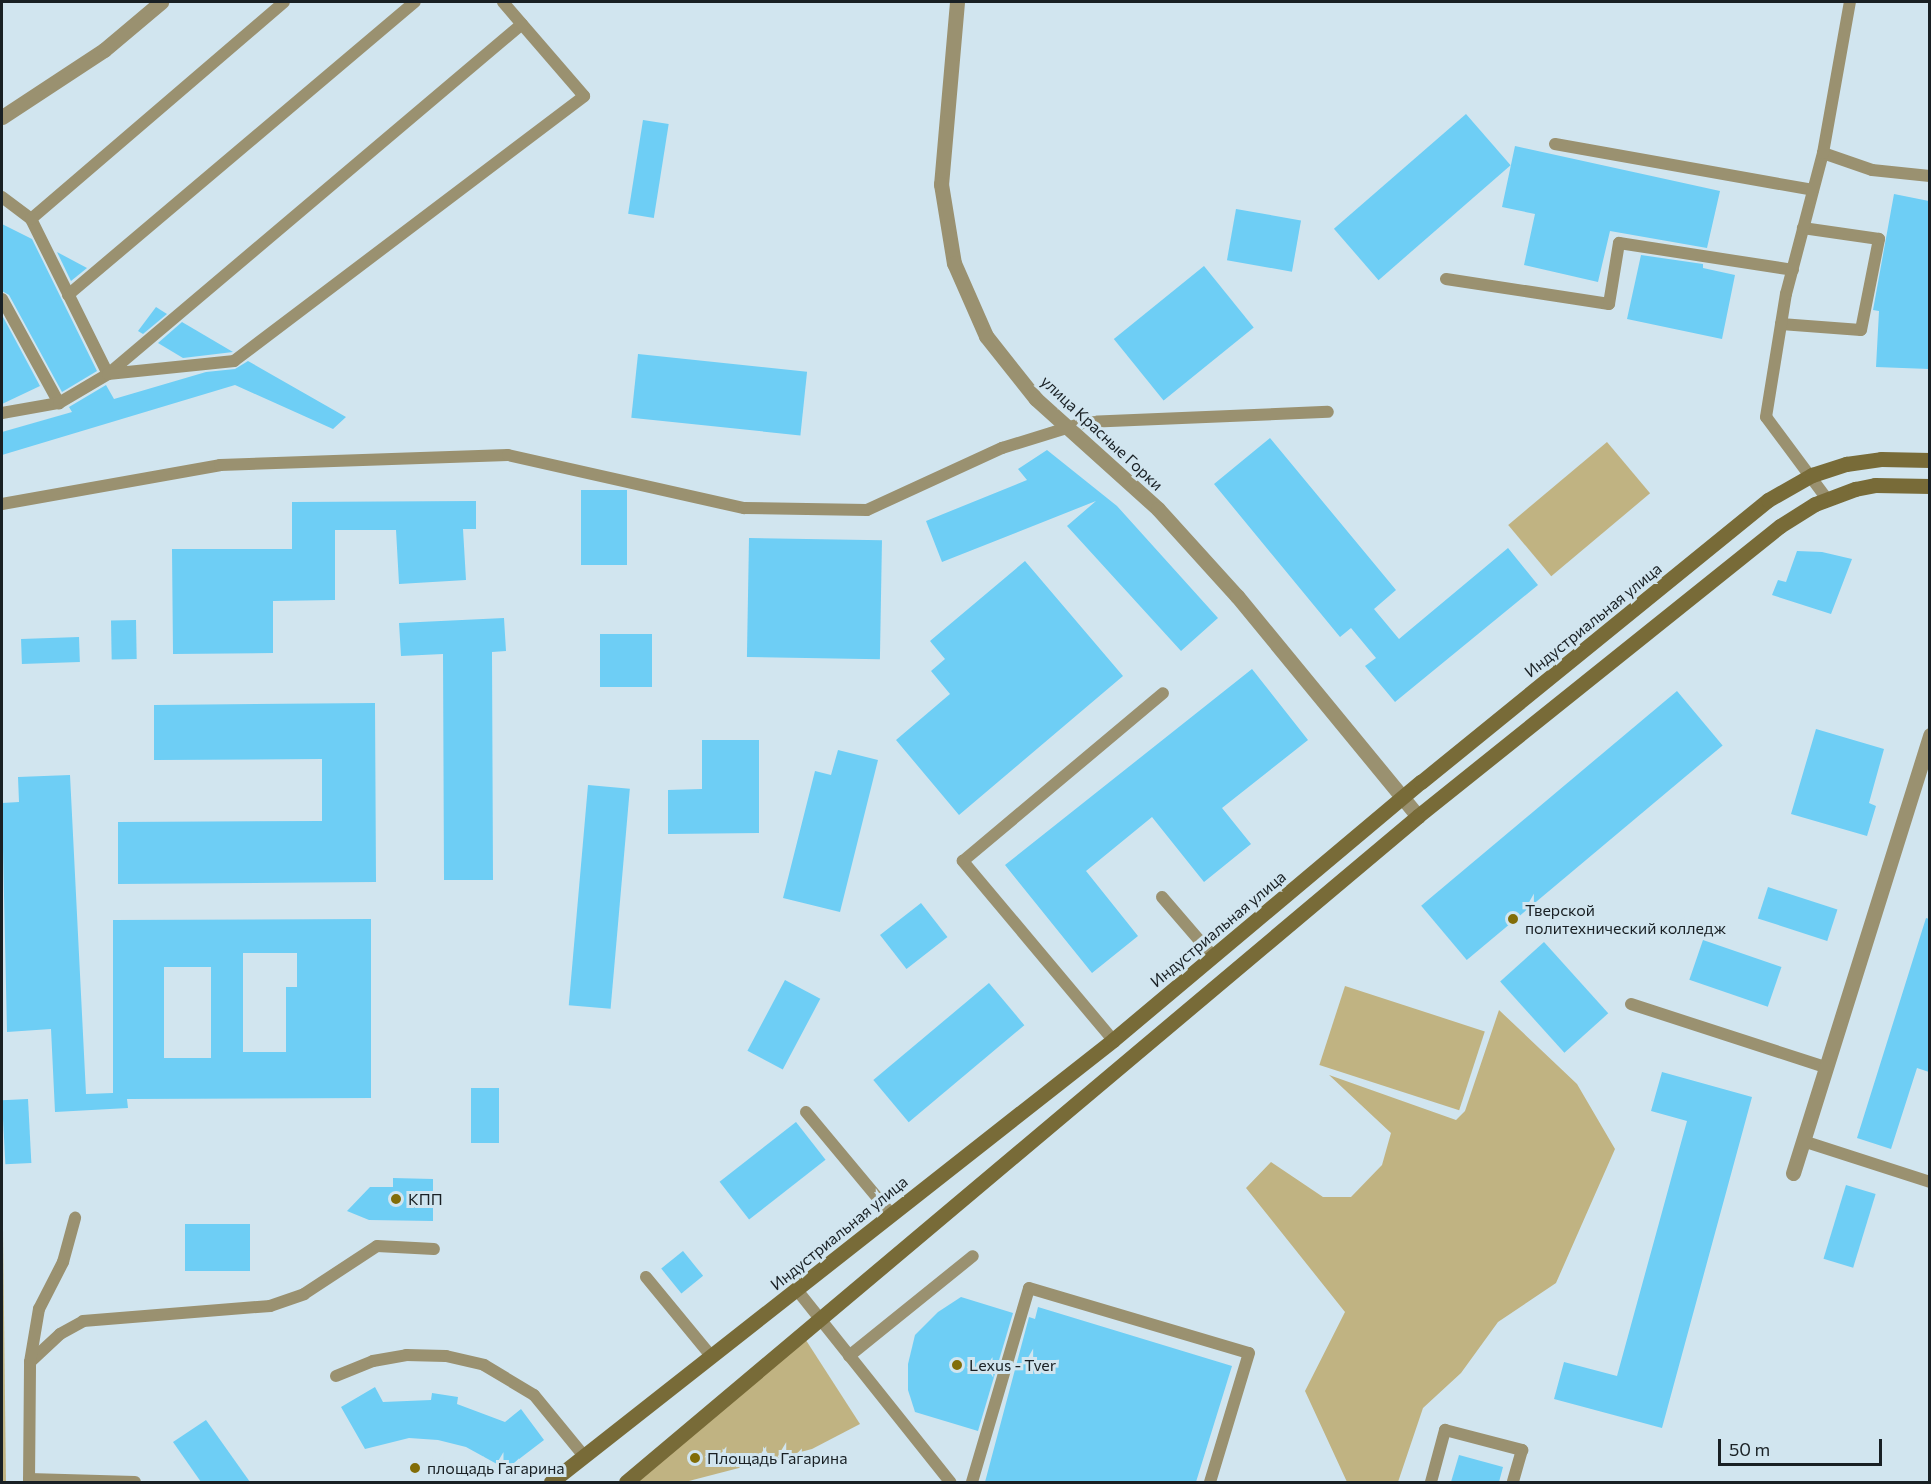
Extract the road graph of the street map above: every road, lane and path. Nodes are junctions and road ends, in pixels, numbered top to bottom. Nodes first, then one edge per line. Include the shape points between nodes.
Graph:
1 (161, 2) edge
2 (284, 2) edge
3 (415, 2) edge
4 (503, 2) edge
5 (957, 2) edge
6 (1850, 2) edge
7 (522, 24) junction
8 (2, 117) edge
9 (1555, 144) dead end
10 (1823, 153) junction
11 (1929, 176) edge
12 (1813, 190) junction
13 (2, 197) edge
14 (31, 219) junction
15 (1803, 228) junction
16 (1793, 270) junction
17 (1446, 279) dead end
18 (68, 295) junction
19 (2, 299) edge
20 (1781, 324) junction
21 (108, 374) junction
22 (59, 403) junction
23 (1328, 412) dead end
24 (2, 413) edge
25 (1066, 426) junction
26 (1929, 460) edge
27 (1812, 475) junction
28 (1929, 486) edge
29 (1827, 499) junction
30 (2, 504) edge
31 (1163, 693) dead end
32 (1929, 735) edge
33 (1404, 797) junction
34 (1419, 816) junction
35 (1162, 897) dead end
36 (1213, 956) junction
37 (1631, 1004) dead end
38 (1113, 1040) junction
39 (1825, 1066) junction
40 (807, 1112) dead end
41 (1803, 1141) junction
42 (1793, 1173) dead end
43 (1929, 1182) edge
44 (891, 1214) junction
45 (75, 1218) dead end
46 (434, 1249) dead end
47 (973, 1256) dead end
48 (646, 1277) dead end
49 (796, 1290) junction
50 (820, 1319) junction
51 (849, 1356) junction
52 (712, 1357) junction
53 (30, 1362) junction
54 (336, 1376) dead end
55 (584, 1456) junction
56 (29, 1481) edge
57 (135, 1482) edge
58 (551, 1482) edge
59 (626, 1482) edge
60 (951, 1482) edge
61 (972, 1482) edge
62 (1210, 1482) edge
63 (1431, 1482) edge
64 (1514, 1482) edge

1 - 8 street via 104,50
2 - 14 lane
3 - 18 lane
4 - 7 lane
5 - 25 street, улица Красные Горки via 941,184 954,263 986,336 1009,370
6 - 10 lane
7 - 21 lane
7 - 21 lane via 584,96 234,361
9 - 12 lane
10 - 11 lane via 1872,170
10 - 12 lane
12 - 15 lane
13 - 14 lane
14 - 18 lane
15 - 16 lane
15 - 20 lane via 1879,239 1861,330
16 - 17 lane via 1619,243 1609,304
16 - 20 lane
18 - 21 lane
19 - 22 lane
20 - 27 lane via 1766,417
21 - 22 lane
22 - 24 lane
23 - 25 lane
25 - 30 lane via 1002,448 867,510 744,508 508,455 220,465
25 - 33 street, улица Красные Горки via 1190,543
26 - 27 street, Индустриальная улица via 1869,460
27 - 29 lane
27 - 33 street, Индустриальная улица via 1768,500
28 - 29 street via 1875,485
29 - 34 street via 1780,526
31 - 38 lane via 963,861
32 - 39 street
33 - 34 street, улица Красные Горки
33 - 36 street, Индустриальная улица
34 - 50 street
35 - 36 lane
36 - 38 street, Индустриальная улица
37 - 39 lane
38 - 44 street, Индустриальная улица
39 - 41 street
40 - 44 lane
41 - 42 street
41 - 43 lane
44 - 49 street, Индустриальная улица
45 - 53 lane via 63,1262 39,1308
46 - 53 lane via 377,1246 304,1294 270,1305 83,1321 60,1334
47 - 51 lane
48 - 52 lane
49 - 50 lane
49 - 52 street, Индустриальная улица
50 - 51 lane
50 - 59 street
51 - 60 lane
52 - 55 street, Индустриальная улица
53 - 56 lane
54 - 55 lane via 373,1361 406,1354 447,1356 484,1365 534,1395
55 - 58 street, Индустриальная улица
56 - 57 lane
61 - 62 lane via 1029,1287 1249,1353
63 - 64 lane via 1445,1430 1522,1450

